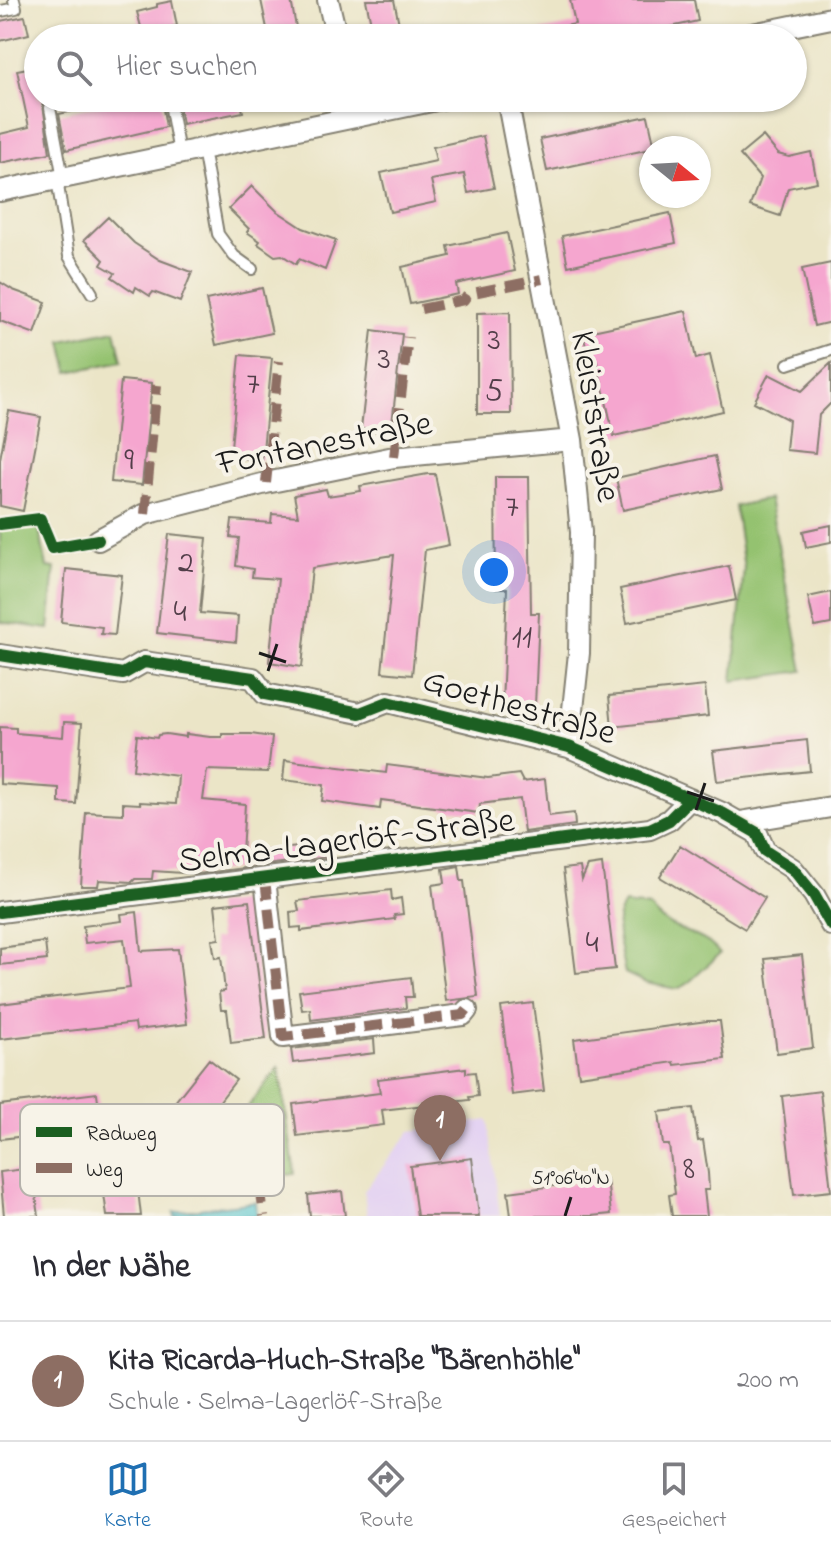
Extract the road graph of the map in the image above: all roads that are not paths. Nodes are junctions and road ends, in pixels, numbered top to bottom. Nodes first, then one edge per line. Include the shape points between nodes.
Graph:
1 (14, 0) edge
2 (328, 0) edge
3 (826, 0) edge
4 (1, 11) edge
5 (831, 17) edge
6 (334, 24) edge
7 (798, 24) edge
8 (51, 112) edge
9 (172, 112) edge
10 (337, 112) edge
11 (510, 112) edge
12 (203, 149) junction
13 (179, 153) junction
14 (60, 178) junction
15 (0, 191) edge
16 (252, 269) dead end
17 (92, 293) dead end
18 (831, 350) edge
19 (788, 364) dead end
20 (572, 440) junction
21 (98, 540) dead end
22 (0, 655) edge
23 (569, 747) junction
24 (690, 799) junction
25 (831, 807) edge
26 (740, 822) junction
27 (265, 879) junction
28 (0, 912) edge
29 (831, 925) edge
30 (467, 1010) dead end

1 - 4 lane via 16,8
2 - 6 street
3 - 5 street
5 - 7 street
8 - 14 lane
9 - 13 lane
10 - 12 street
11 - 20 street, Kleiststraße
12 - 13 street
12 - 16 lane via 218,234
13 - 14 street
14 - 15 street
14 - 17 lane via 69,256
18 - 19 lane
20 - 21 street, Fontanestraße via 394,457 266,483 145,514
20 - 23 street, Kleiststraße via 581,532 579,653
22 - 23 street, Goethestraße via 123,674 144,662 253,678 265,694 360,713 388,702
23 - 24 street, Goethestraße
24 - 26 street, Goethestraße
24 - 27 street, Selma-Lagerlöf-Straße via 669,820 650,829
25 - 26 street
26 - 29 street, Goethestraße via 757,833 765,851 793,869
27 - 28 street, Selma-Lagerlöf-Straße
27 - 30 street, Selma-Lagerlöf-Straße via 283,1037 463,1015

